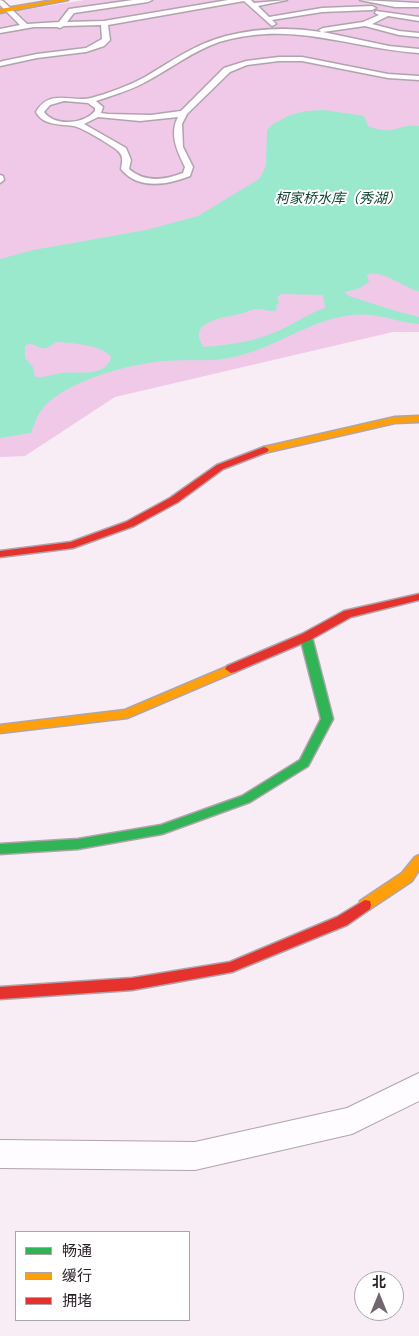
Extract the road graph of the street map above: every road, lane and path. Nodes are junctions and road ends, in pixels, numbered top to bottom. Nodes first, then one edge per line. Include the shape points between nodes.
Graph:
1 (65, 0) edge
2 (148, 0) edge
3 (241, 0) edge
4 (283, 0) edge
5 (249, 3) edge
6 (368, 3) edge
7 (5, 5) edge
8 (419, 5) edge
9 (385, 14) junction
10 (268, 19) junction
11 (419, 19) edge
12 (104, 23) junction
13 (365, 24) junction
14 (25, 26) junction
15 (60, 26) junction
16 (0, 31) edge
17 (278, 32) junction
18 (303, 32) junction
19 (419, 35) edge
20 (419, 52) edge
21 (0, 64) edge
22 (419, 78) edge
23 (90, 101) junction
24 (184, 113) junction
25 (97, 115) junction
26 (76, 123) junction
27 (419, 419) edge
28 (0, 554) edge
29 (419, 597) edge
30 (306, 637) junction
31 (0, 729) edge
32 (0, 849) edge
33 (419, 860) edge
34 (0, 993) edge
35 (419, 1086) edge
36 (0, 1154) edge

1 - 7 street
2 - 15 lane via 72,12
3 - 12 lane
4 - 5 lane
5 - 10 lane
6 - 8 lane
6 - 9 lane
6 - 10 lane
7 - 14 lane
9 - 11 lane
9 - 13 lane
10 - 17 lane
12 - 15 lane
12 - 21 lane via 106,40 94,48
13 - 18 lane
13 - 19 lane
14 - 15 lane
14 - 16 lane
17 - 18 lane
17 - 23 lane via 207,44 135,84
18 - 20 lane
22 - 24 lane via 388,76 302,60 246,63 227,70
23 - 25 lane via 99,107
23 - 26 lane via 54,100 40,112 48,120
24 - 25 lane via 134,119
24 - 26 lane via 177,134 188,167 187,174 159,182 131,177 125,169 127,160 123,150
25 - 26 lane
27 - 28 street via 395,420 268,448 220,468 174,500 130,524 73,545
29 - 30 street via 348,614
30 - 31 street via 127,714
30 - 32 street via 328,719 304,763 246,800 162,829 78,844
33 - 34 street via 407,877 342,921 232,967 132,984
35 - 36 street via 352,1120 195,1156

